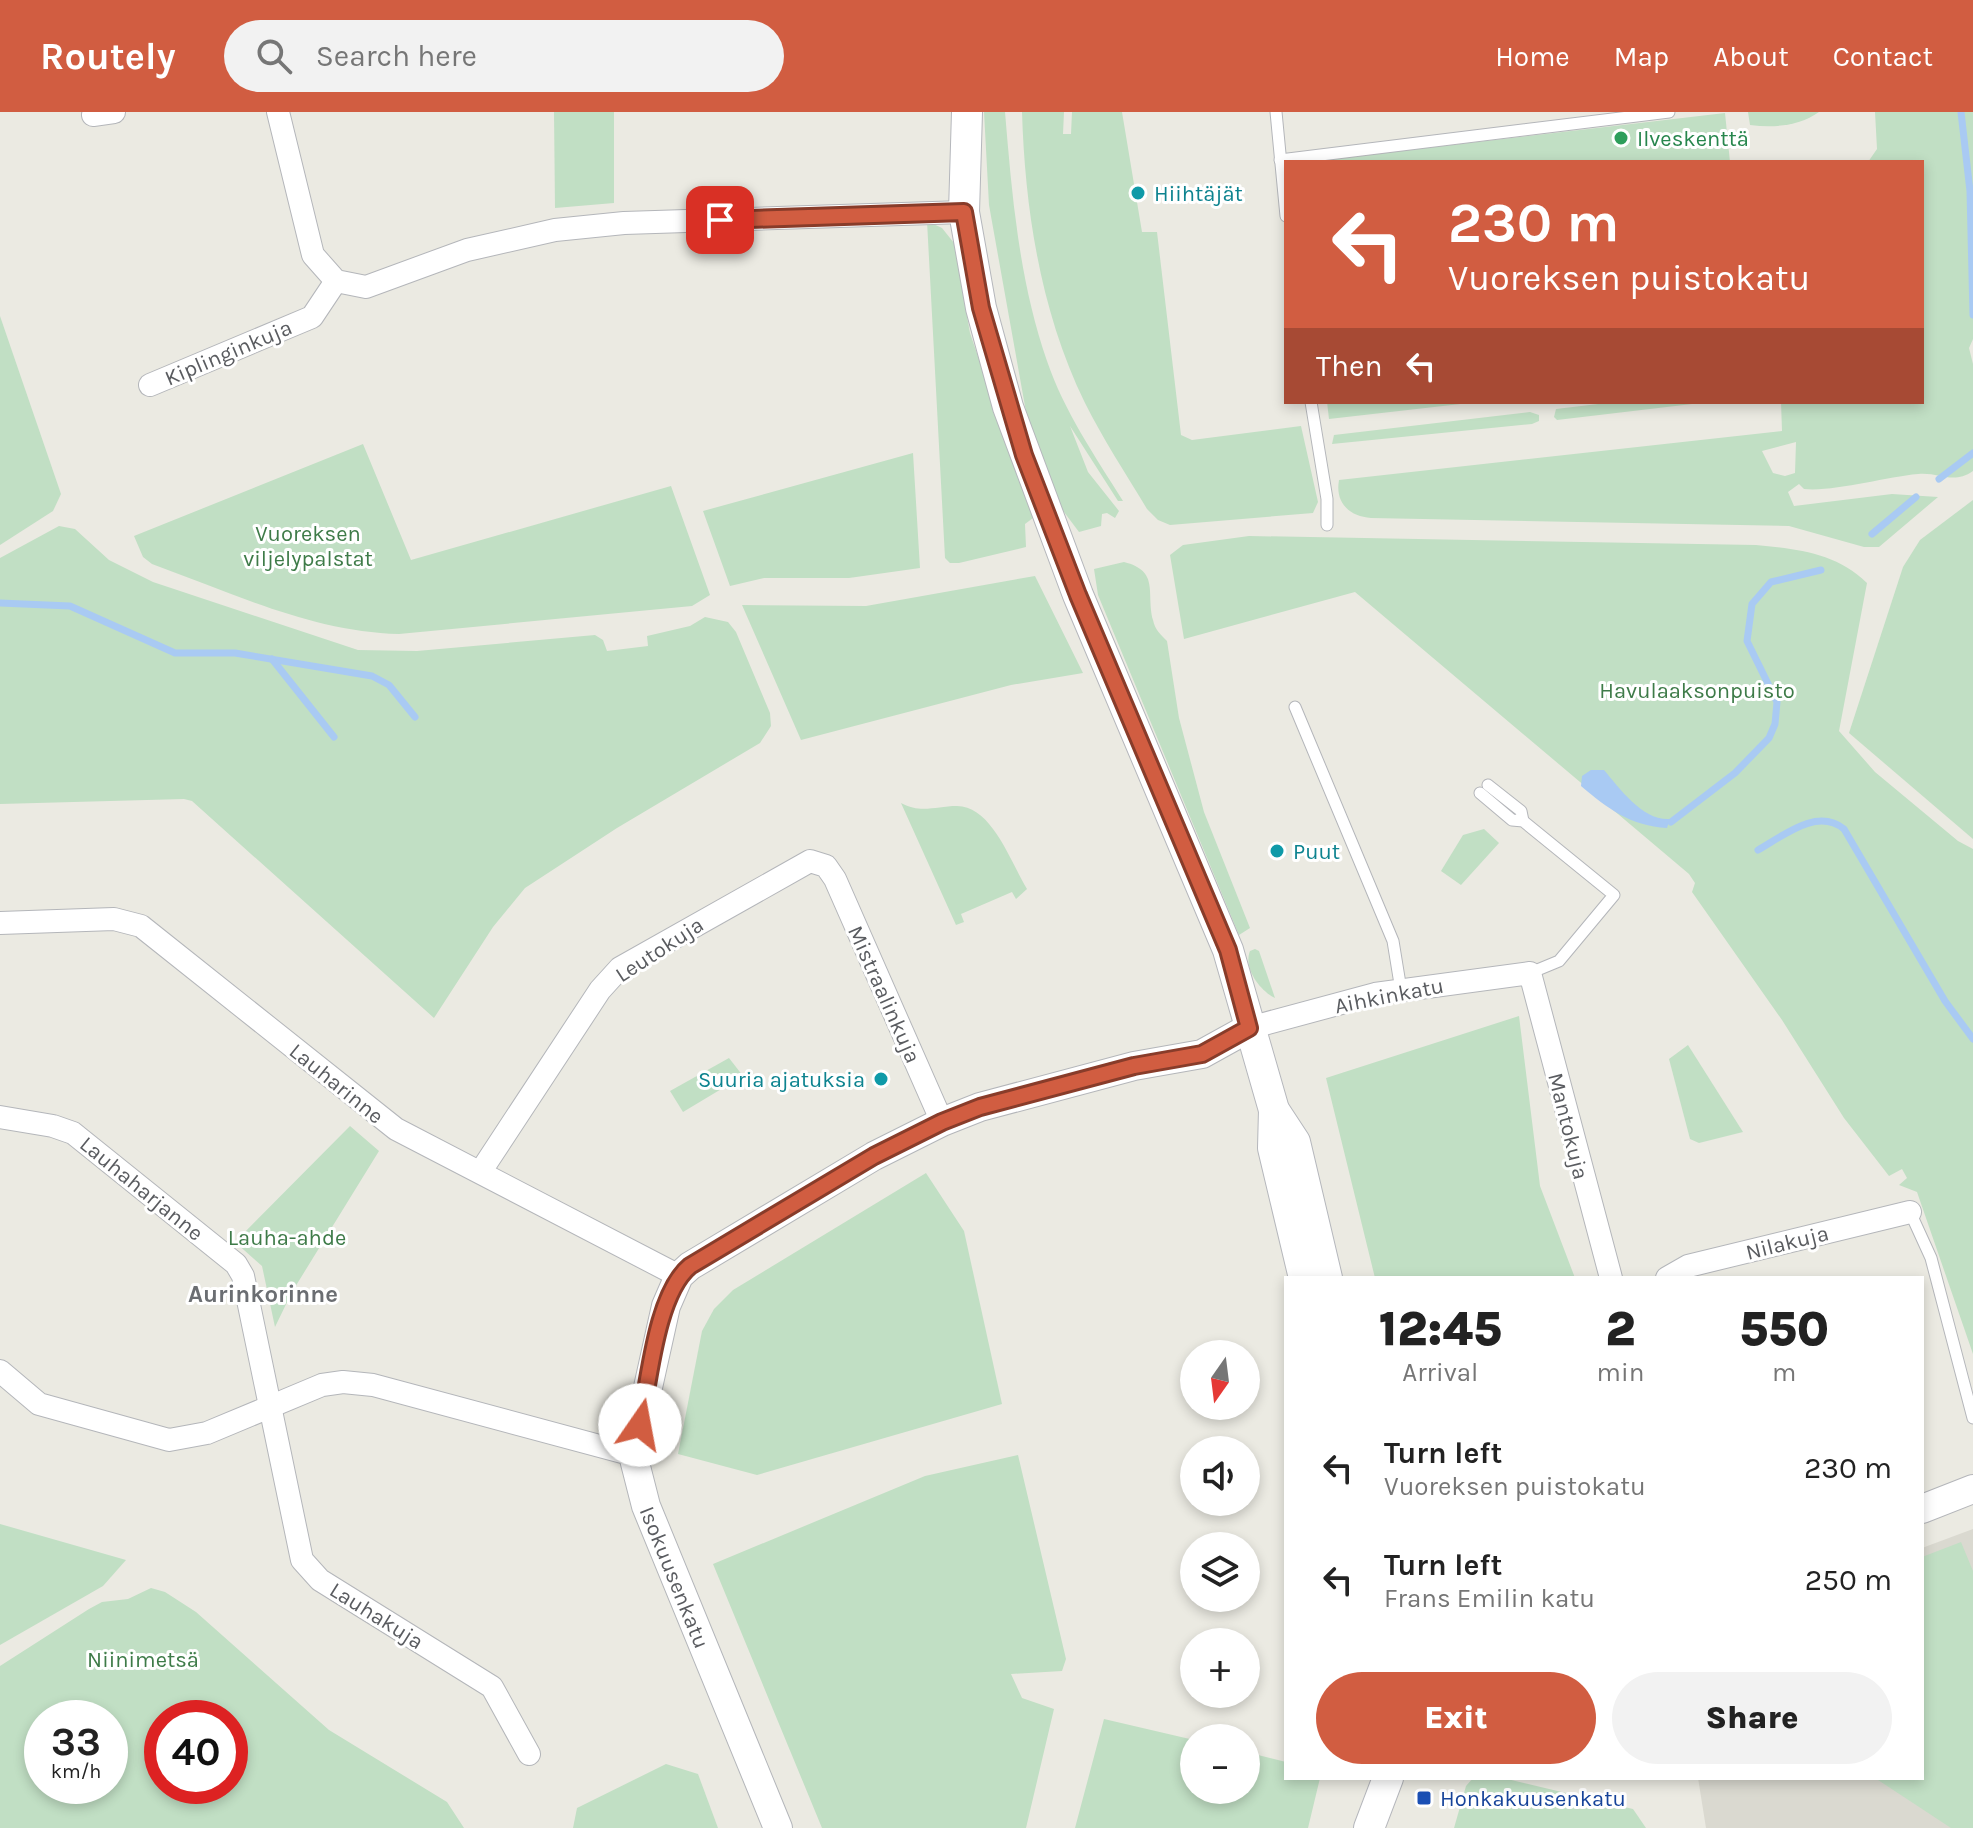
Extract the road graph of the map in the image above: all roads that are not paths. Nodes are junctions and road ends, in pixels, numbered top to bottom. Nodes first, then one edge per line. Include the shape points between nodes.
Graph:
1 (278, 112) edge
2 (967, 112) edge
3 (1276, 112) edge
4 (1669, 112) edge
5 (1280, 160) junction
6 (1284, 197) edge
7 (964, 212) junction
8 (336, 281) junction
9 (150, 385) dead end
10 (1311, 404) edge
11 (1327, 525) dead end
12 (1295, 707) dead end
13 (1484, 789) dead end
14 (826, 866) joint
15 (0, 923) edge
16 (1530, 973) junction
17 (1401, 990) junction
18 (1249, 1028) junction
19 (1274, 1110) junction
20 (0, 1117) edge
21 (942, 1122) junction
22 (481, 1171) junction
23 (1910, 1212) joint
24 (233, 1261) joint
25 (679, 1276) junction
26 (1304, 1276) edge
27 (1327, 1276) edge
28 (1610, 1276) edge
29 (1670, 1276) edge
30 (0, 1371) edge
31 (269, 1406) junction
32 (1973, 1418) edge
33 (633, 1455) junction
34 (1973, 1489) edge
35 (1924, 1508) edge
36 (529, 1754) dead end
37 (1387, 1780) edge
38 (778, 1828) edge
39 (1369, 1828) edge

1 - 8 street via 313,255
2 - 7 main road
3 - 5 lane
4 - 5 lane
5 - 6 lane
7 - 8 street via 582,227 472,249 366,287
7 - 18 main road via 981,308 1008,407 1078,595 1228,950
8 - 9 street, Kiplinginkuja via 312,317
10 - 11 lane
12 - 17 lane via 1393,941
13 - 16 lane via 1512,820 1523,821 1614,895 1559,961
14 - 21 street, Mistraalinkuja
14 - 22 street, Leutokuja via 810,861 798,865 620,968 600,990
15 - 22 street, Lauharinne via 114,919 141,926 387,1123
16 - 17 street, Aihkinkatu
16 - 28 street, Mantokuja
17 - 18 street, Aihkinkatu
18 - 19 main road
18 - 21 street via 1202,1054 1134,1066
19 - 26 main road via 1273,1148
19 - 27 main road via 1295,1142
20 - 24 street, Lauhaharjanne via 73,1133
21 - 25 street via 874,1156
22 - 25 street, Lauharinne
23 - 29 street, Nilakuja via 1688,1266
23 - 32 lane via 1931,1258
24 - 31 street, Lauhakuja via 243,1276
25 - 33 street, Isokuusenkatu via 666,1306
30 - 31 street via 39,1404 164,1439 201,1435
31 - 33 street via 332,1383 373,1385
31 - 36 street, Lauhakuja via 297,1547 306,1565 320,1580 492,1687
33 - 38 street, Isokuusenkatu via 646,1506
34 - 35 street
37 - 39 main road

